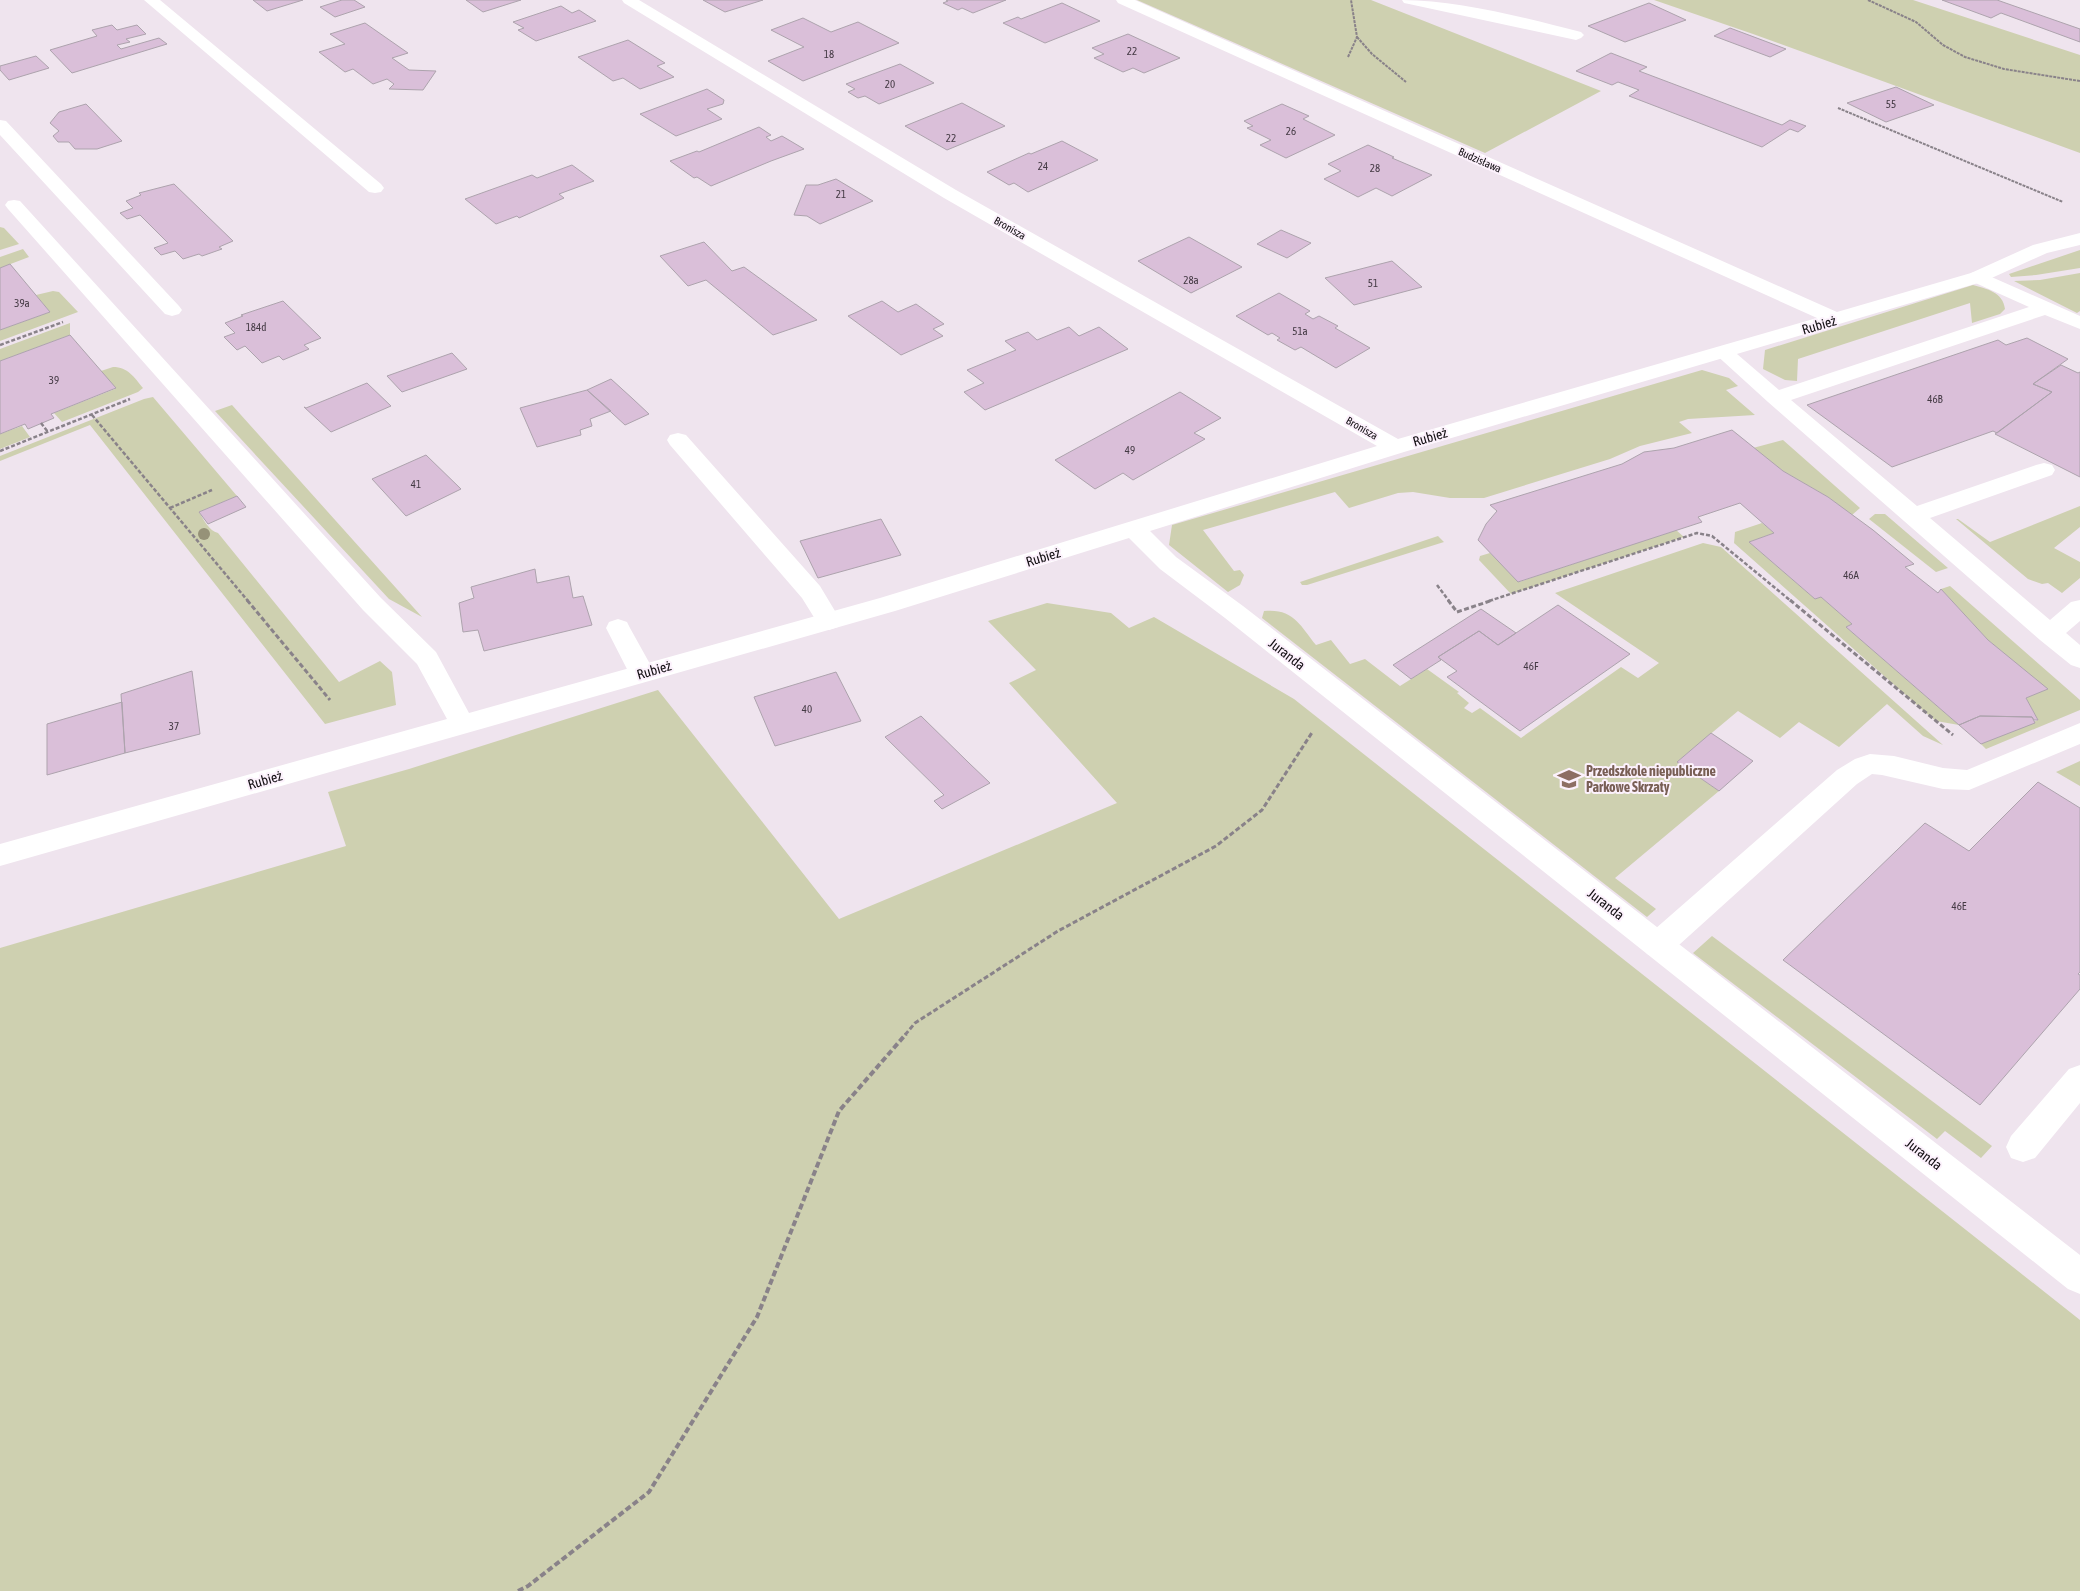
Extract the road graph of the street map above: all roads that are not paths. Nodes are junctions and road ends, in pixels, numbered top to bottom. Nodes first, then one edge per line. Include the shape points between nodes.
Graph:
1 (151, 0) edge
2 (629, 0) edge
3 (1123, 0) edge
4 (1409, 0) edge
5 (1576, 35) dead end
6 (0, 125) edge
7 (375, 188) dead end
8 (14, 205) dead end
9 (2080, 239) edge
10 (1978, 277) junction
11 (2046, 308) junction
12 (172, 310) dead end
13 (1837, 320) junction
14 (2080, 323) edge
15 (1723, 352) junction
16 (1776, 398) junction
17 (678, 440) dead end
18 (1396, 447) junction
19 (2044, 470) dead end
20 (1912, 516) junction
21 (1134, 529) junction
22 (2080, 608) edge
23 (828, 621) junction
24 (618, 628) dead end
25 (2049, 634) junction
26 (2080, 659) edge
27 (642, 673) junction
28 (463, 725) junction
29 (2080, 733) edge
30 (0, 855) edge
31 (1658, 946) junction
32 (2080, 1079) edge
33 (2023, 1147) dead end
34 (2080, 1276) edge

1 - 7 street
2 - 18 street, Bronisza via 950,194
3 - 13 street, Budzisława
4 - 5 street
6 - 12 street
8 - 28 street via 372,604 426,658
9 - 10 street, Rubież via 2040,249
10 - 11 street
10 - 13 street, Rubież
11 - 14 street
11 - 16 street
13 - 15 street, Rubież
15 - 16 street
15 - 18 street, Rubież
16 - 20 street
17 - 23 street via 811,592
18 - 21 street, Rubież
19 - 20 street
20 - 25 street
21 - 23 street, Rubież
21 - 31 street, Juranda via 1168,563
22 - 25 street
23 - 27 street, Rubież
24 - 27 street
25 - 26 street
27 - 28 street, Rubież
28 - 30 street, Rubież
29 - 31 street via 1969,780 1953,782 1891,766 1868,764 1847,777
31 - 34 street, Juranda
32 - 33 street

